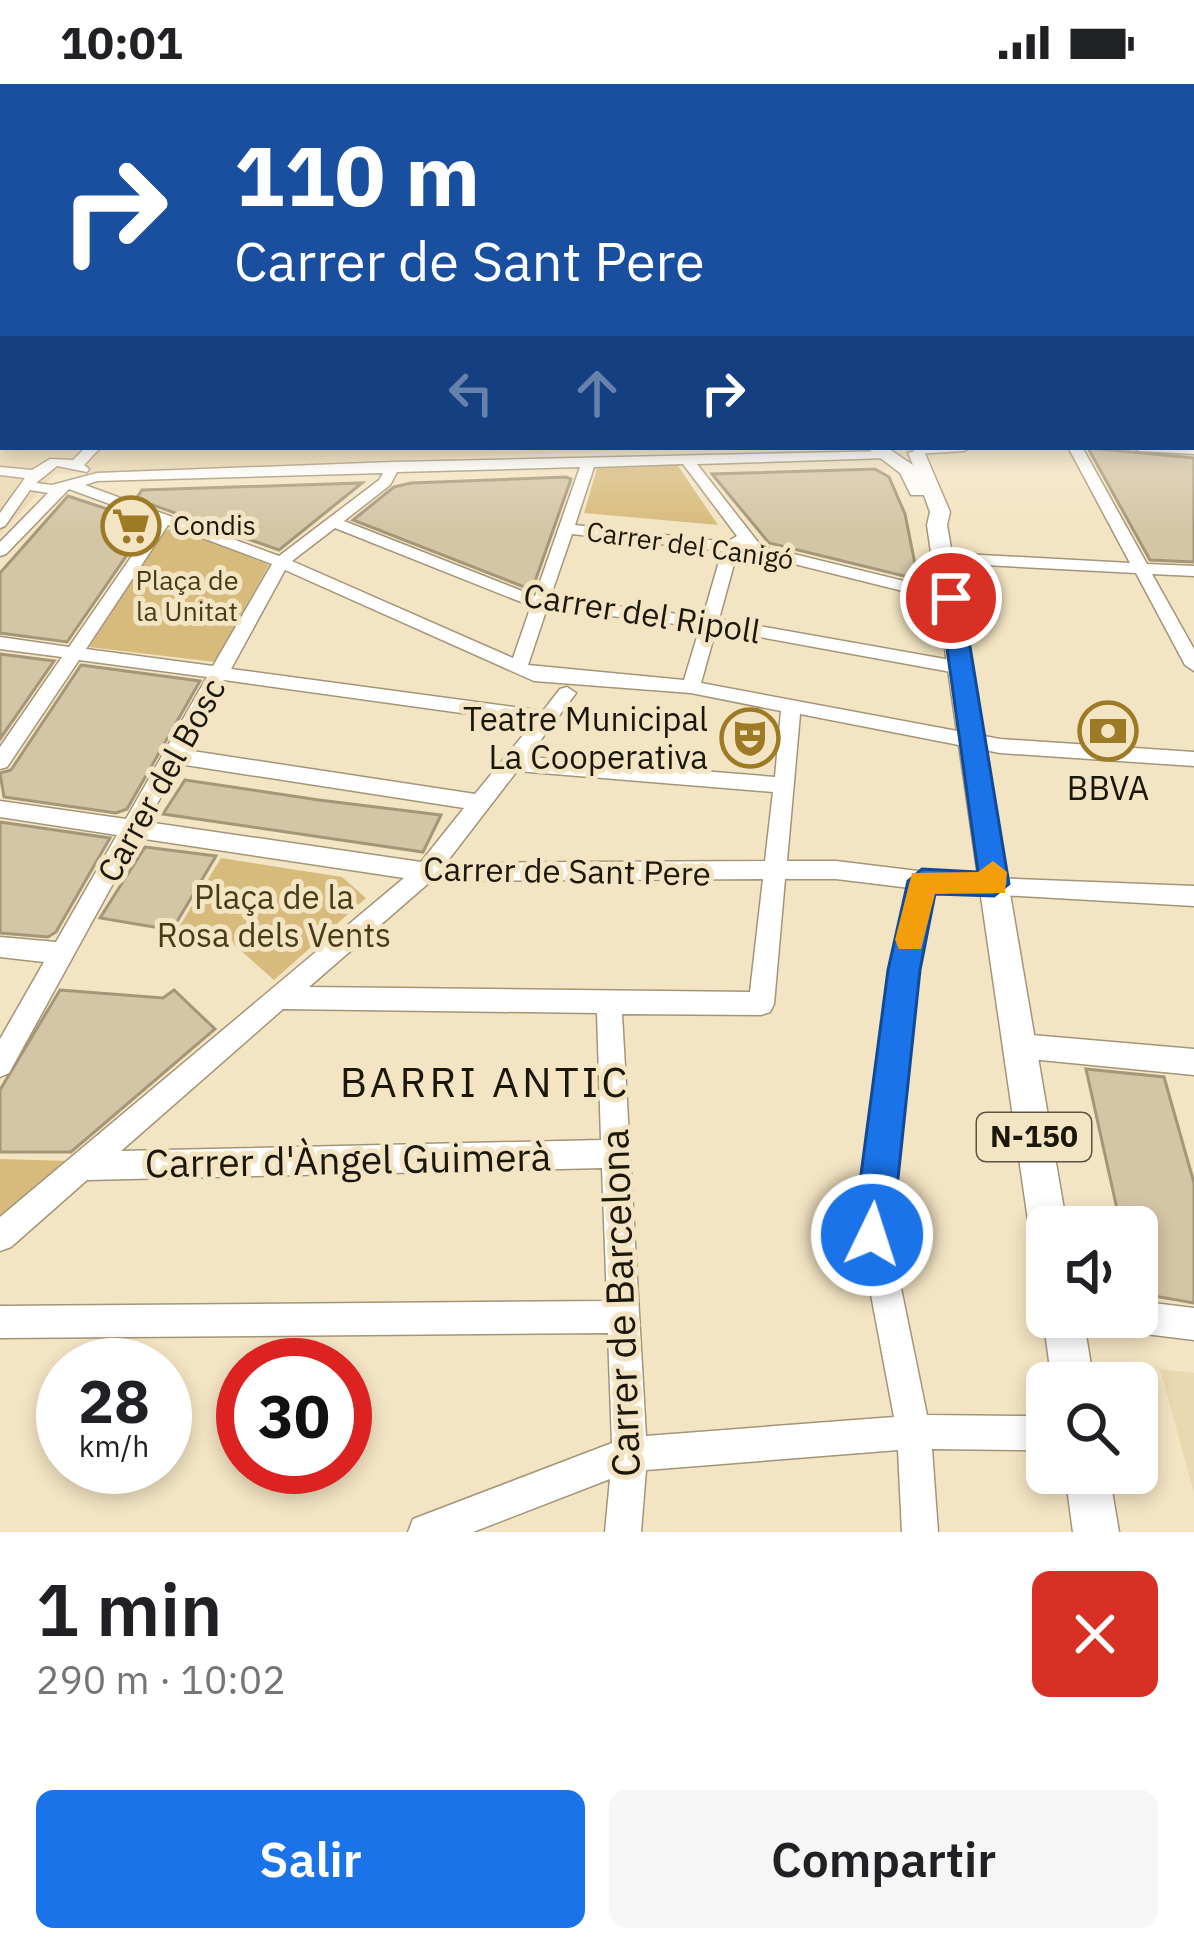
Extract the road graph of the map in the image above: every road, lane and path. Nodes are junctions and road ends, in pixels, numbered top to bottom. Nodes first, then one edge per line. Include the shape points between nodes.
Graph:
1 (622, 450) edge
2 (881, 450) edge
3 (919, 450) edge
4 (1077, 450) edge
5 (464, 453) edge
6 (685, 458) junction
7 (589, 461) junction
8 (74, 463) edge
9 (393, 466) junction
10 (0, 471) edge
11 (32, 492) junction
12 (166, 517) junction
13 (332, 521) junction
14 (0, 523) edge
15 (937, 525) junction
16 (568, 530) junction
17 (0, 535) edge
18 (738, 540) junction
19 (0, 551) edge
20 (945, 559) junction
21 (281, 562) junction
22 (1140, 568) junction
23 (1194, 571) edge
24 (951, 598) junction
25 (542, 603) junction
26 (710, 623) junction
27 (0, 644) edge
28 (74, 653) junction
29 (1194, 665) edge
30 (962, 668) junction
31 (523, 670) junction
32 (221, 673) junction
33 (585, 679) junction
34 (691, 687) junction
35 (567, 693) junction
36 (791, 706) junction
37 (547, 718) junction
38 (973, 740) junction
39 (176, 756) junction
40 (1194, 759) edge
41 (0, 762) edge
42 (512, 763) junction
43 (784, 785) junction
44 (480, 802) junction
45 (0, 809) edge
46 (136, 829) junction
47 (426, 872) junction
48 (776, 873) junction
49 (922, 881) junction
50 (994, 884) junction
51 (1194, 896) edge
52 (0, 947) edge
53 (64, 953) junction
54 (278, 998) junction
55 (609, 1002) junction
56 (1020, 1046) junction
57 (1194, 1062) edge
58 (0, 1064) edge
59 (615, 1154) junction
60 (82, 1166) junction
61 (1045, 1206) edge
62 (0, 1236) edge
63 (624, 1318) junction
64 (1158, 1320) edge
65 (0, 1322) edge
66 (1194, 1324) edge
67 (914, 1432) junction
68 (1026, 1437) edge
69 (630, 1454) junction
70 (1090, 1494) edge
71 (426, 1532) edge
72 (623, 1532) edge
73 (920, 1532) edge
74 (1096, 1532) edge

1 - 5 street
2 - 3 main road
2 - 6 street
2 - 15 main road, N-150 via 912,476
3 - 15 main road, N-150
4 - 22 street
5 - 8 street
6 - 7 street
6 - 18 street
7 - 9 street
7 - 16 street
8 - 9 street
8 - 11 street
8 - 11 street
8 - 12 street
8 - 19 street
9 - 13 street, Carrer del Bosc via 385,482
10 - 11 street
11 - 14 street
11 - 17 street
12 - 21 street
12 - 28 street
13 - 21 street, Carrer del Bosc
13 - 25 street, Carrer del Ripoll
15 - 20 main road, N-150
16 - 18 street, Carrer del Canigó
16 - 25 street
18 - 24 street, Carrer del Canigó
18 - 26 street
20 - 22 street
20 - 24 main road, N-150
21 - 31 street
21 - 32 street, Carrer del Bosc
22 - 23 street
22 - 29 street
24 - 30 main road, N-150
25 - 26 street, Carrer del Ripoll
25 - 31 street
26 - 30 street, Carrer del Ripoll
26 - 34 street
27 - 28 street
28 - 32 street
28 - 41 street
30 - 38 main road, N-150
31 - 33 street
31 - 35 street
32 - 37 street
32 - 39 street, Carrer del Bosc
33 - 34 street
33 - 35 street
34 - 36 street
35 - 37 street
36 - 38 street
36 - 43 street
37 - 42 street
38 - 40 street
38 - 50 main road, N-150
39 - 44 street
39 - 46 street, Carrer del Bosc
42 - 43 street
42 - 44 street
43 - 48 street
44 - 47 street
45 - 46 street, Carrer de Sant Pere
46 - 47 street, Carrer de Sant Pere
46 - 53 street, Carrer del Bosc
47 - 48 street, Carrer de Sant Pere
47 - 54 street
48 - 49 street, Carrer de Sant Pere via 836,870
48 - 55 street via 761,1004
49 - 50 street, Carrer de Sant Pere
49 - 67 street via 871,1215
50 - 51 street, Carrer de Sant Pere
50 - 56 main road, N-150
52 - 53 street
53 - 58 street, Carrer del Bosc
54 - 55 street
54 - 60 street
55 - 59 street, Carrer de Barcelona
56 - 57 street
56 - 61 main road, N-150
59 - 60 street, Carrer d'Àngel Guimerà
59 - 63 street, Carrer de Barcelona
60 - 62 street
63 - 65 street
63 - 69 street, Carrer de Barcelona
64 - 66 street
67 - 68 street
67 - 69 street
67 - 73 street
69 - 71 street
69 - 72 street, Carrer de Barcelona
70 - 74 main road

